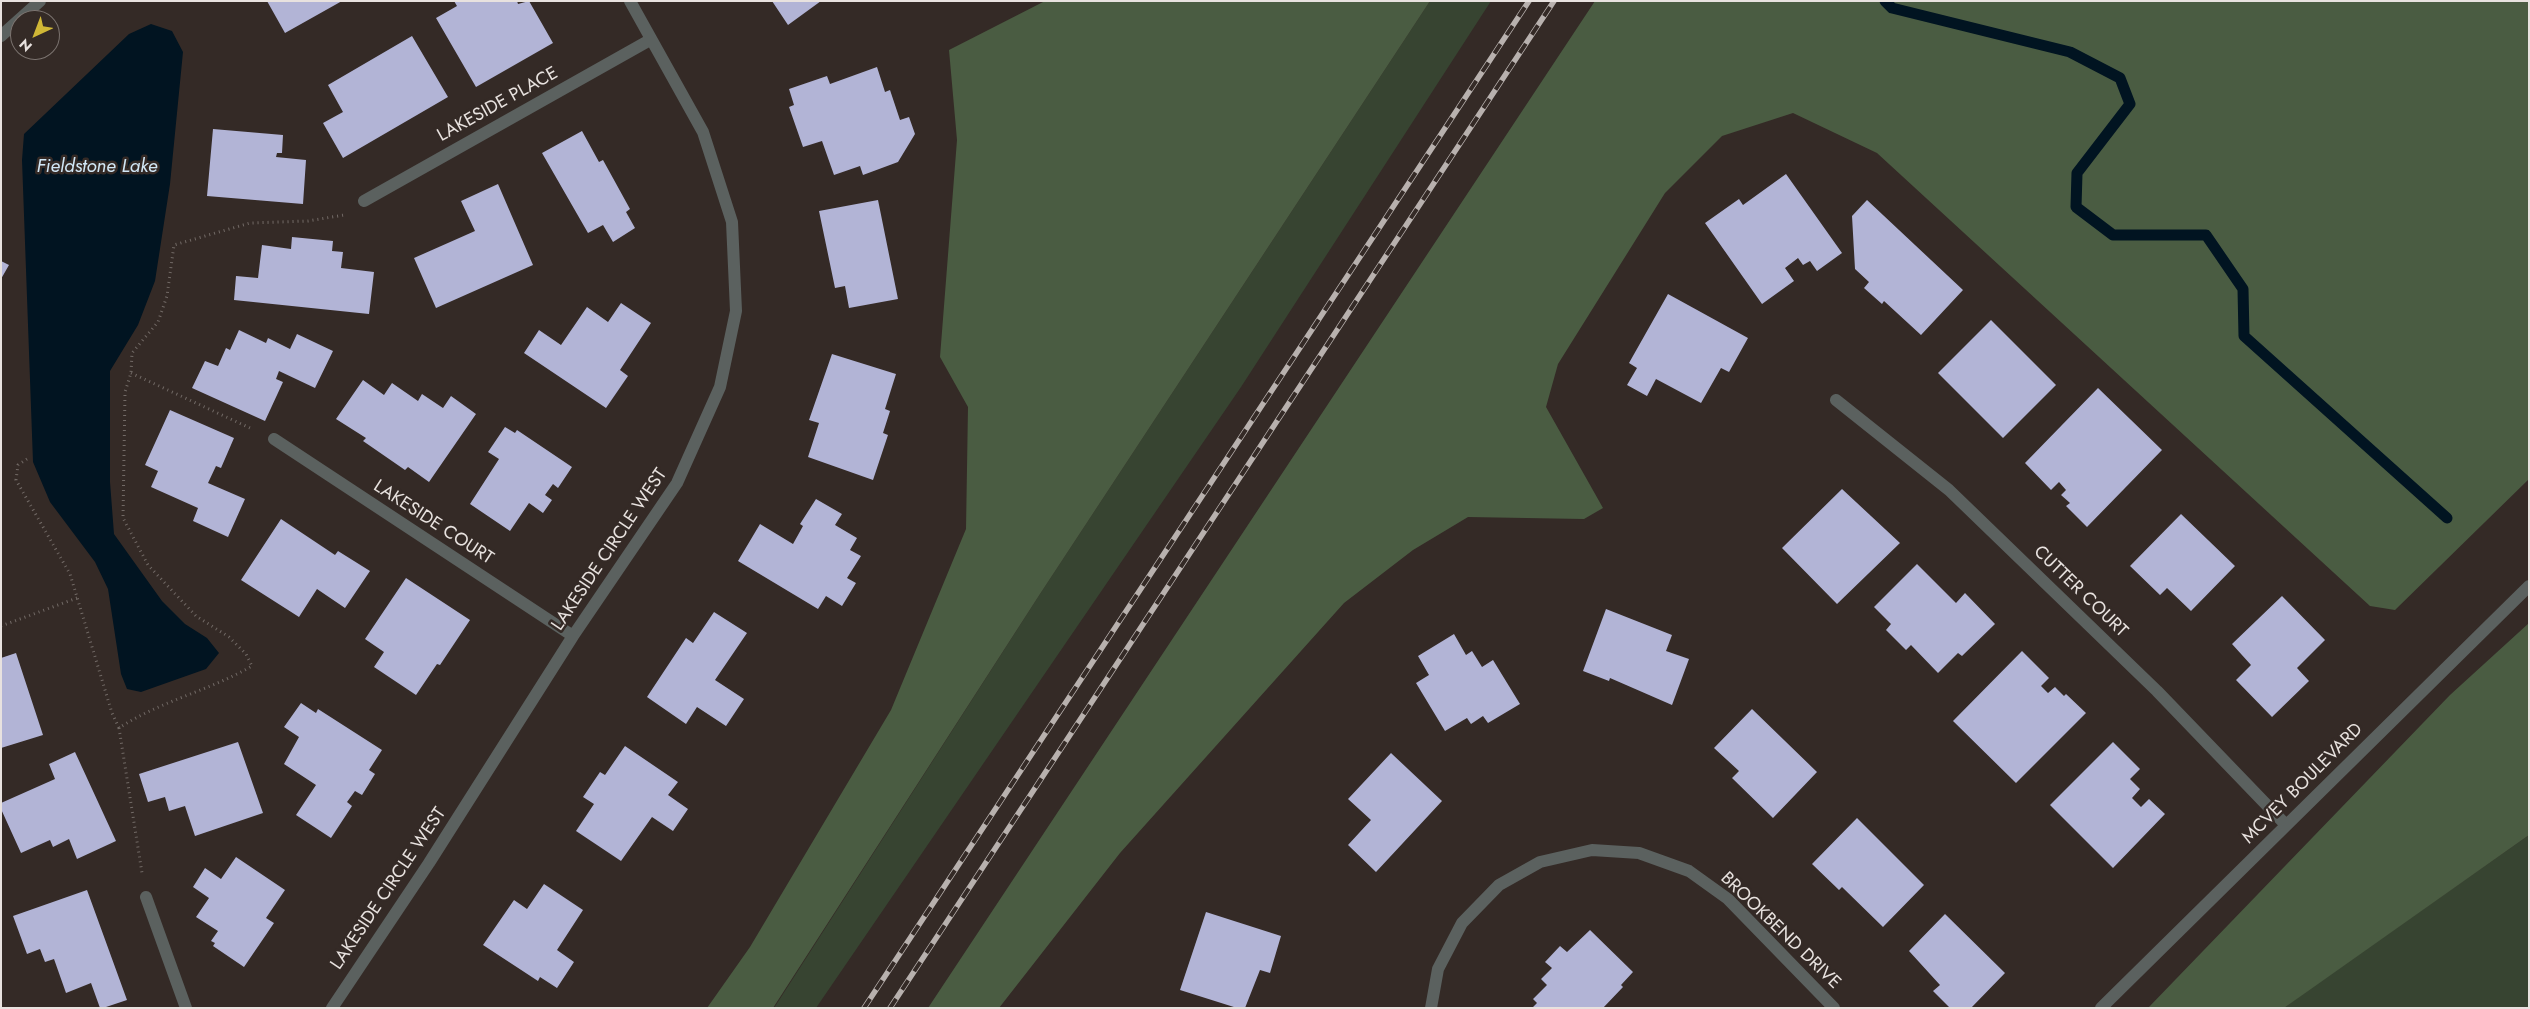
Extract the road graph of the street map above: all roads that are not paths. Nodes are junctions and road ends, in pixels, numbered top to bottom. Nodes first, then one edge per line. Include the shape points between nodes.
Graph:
1 (40, 1) edge
2 (630, 1) edge
3 (1, 36) edge
4 (650, 40) junction
5 (364, 201) road end
6 (1836, 400) dead end
7 (274, 439) road end
8 (2529, 586) edge
9 (573, 636) junction
10 (2286, 825) junction
11 (146, 897) road end
12 (186, 1008) edge
13 (332, 1008) edge
14 (1431, 1008) edge
15 (1834, 1008) edge
16 (2101, 1008) edge

1 - 3 street
2 - 4 street, LAKESIDE CIRCLE WEST
4 - 5 street, LAKESIDE PLACE
4 - 9 street, LAKESIDE CIRCLE WEST via 703,132 732,222 736,311 720,387 677,483
6 - 10 street, CUTTER COURT via 1948,490 2157,691
7 - 9 street, LAKESIDE COURT
8 - 10 street, MCVEY BOULEVARD
9 - 13 street, LAKESIDE CIRCLE WEST via 429,863
10 - 16 street, MCVEY BOULEVARD
11 - 12 street
14 - 15 street, BROOKBEND DRIVE via 1438,969 1462,923 1498,885 1540,862 1592,850 1639,853 1690,871 1728,899

